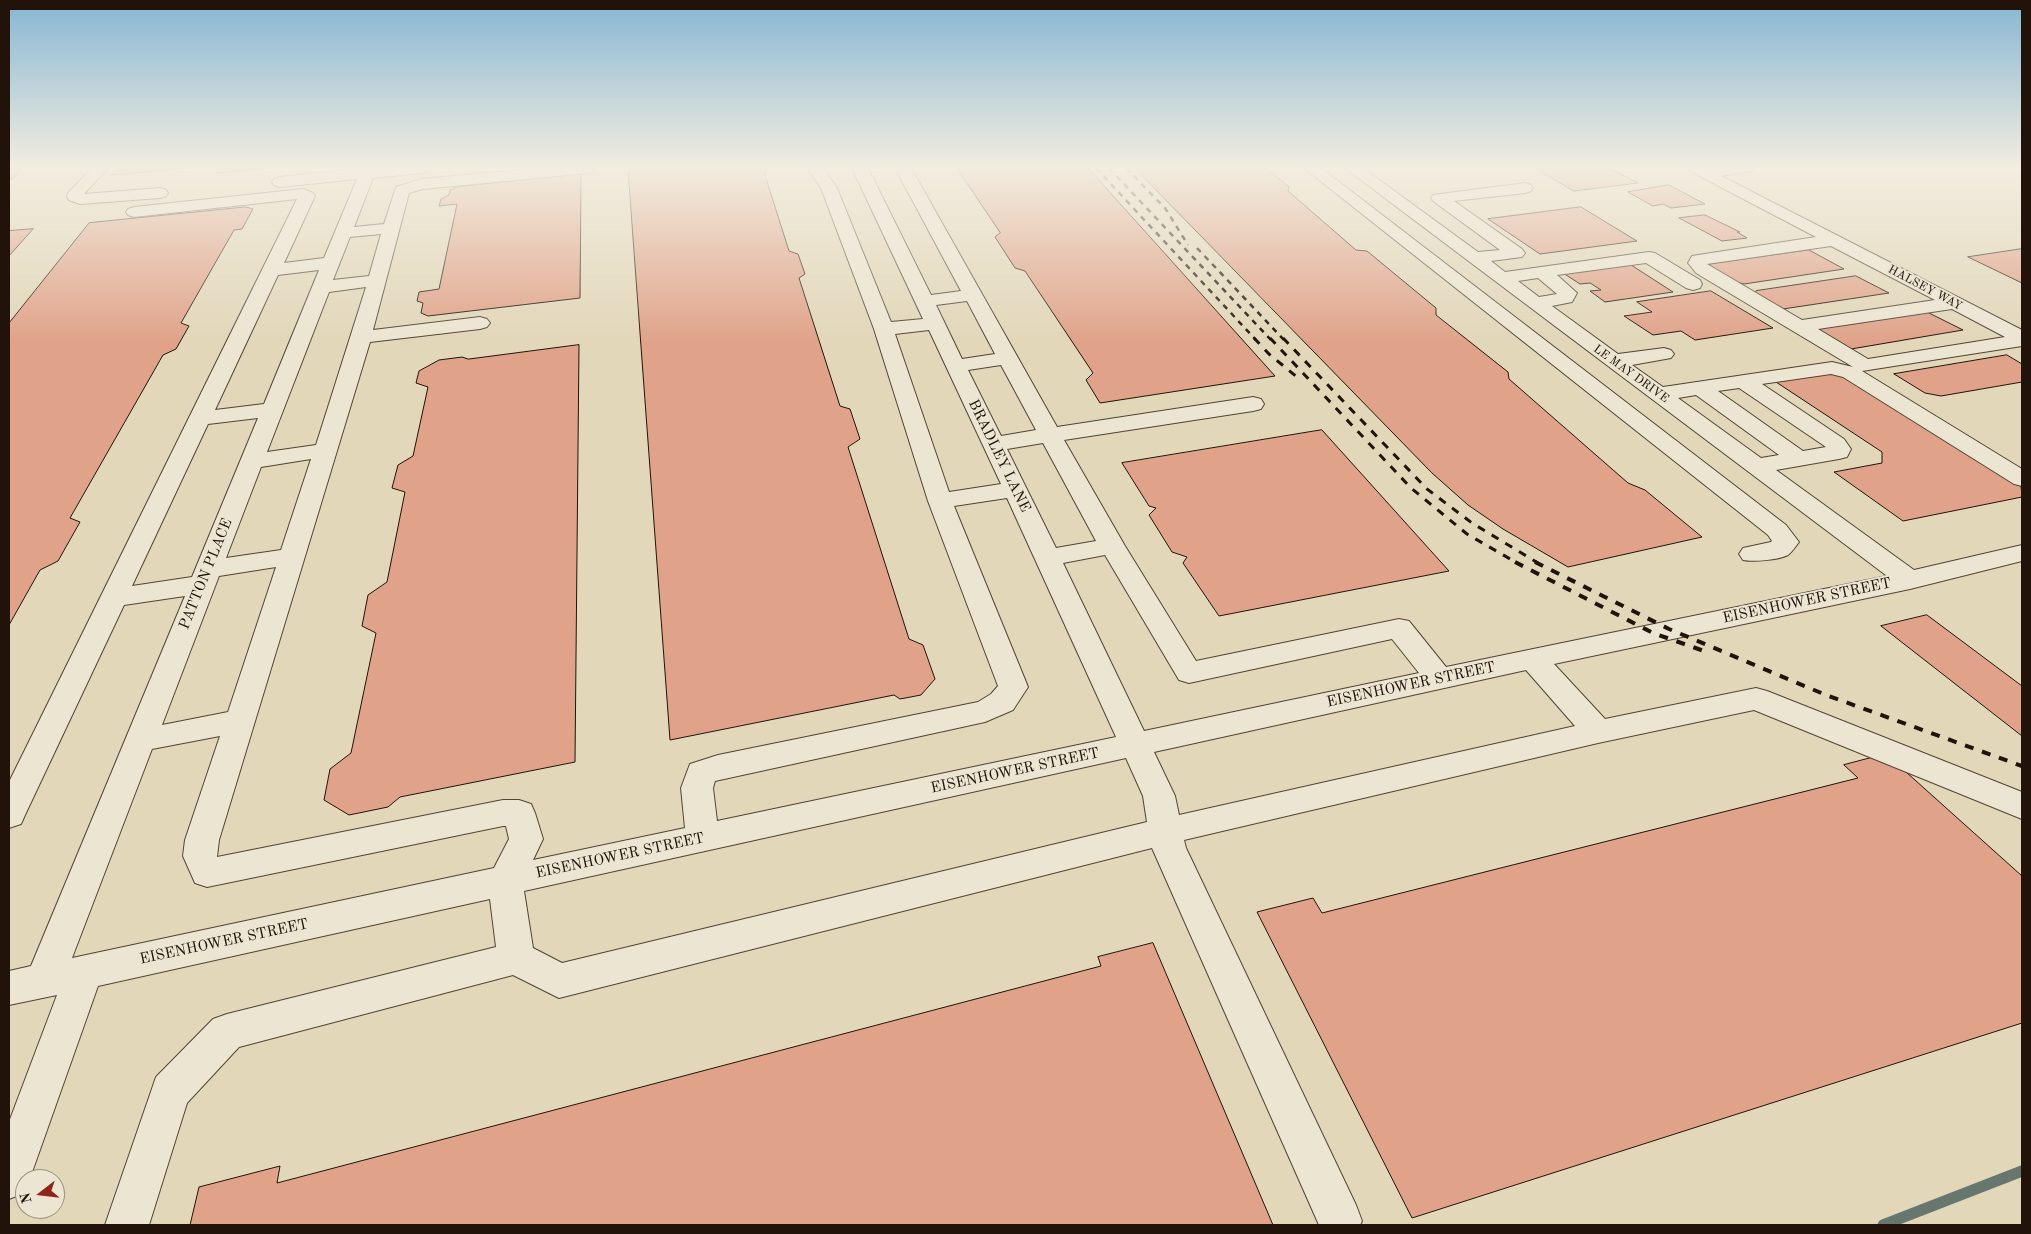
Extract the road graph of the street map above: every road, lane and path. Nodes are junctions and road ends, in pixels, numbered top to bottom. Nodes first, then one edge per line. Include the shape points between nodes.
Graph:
1 (294, 226) edge
2 (345, 226) edge
3 (877, 226) edge
4 (1386, 226) edge
5 (1431, 226) edge
6 (1478, 226) edge
7 (1805, 226) edge
8 (912, 227) joint
9 (392, 228) joint
10 (342, 234) junction
11 (1834, 240) junction
12 (1477, 260) junction
13 (1440, 267) junction
14 (271, 270) junction
15 (1541, 272) junction
16 (326, 275) junction
17 (1501, 278) junction
18 (378, 280) junction
19 (1693, 284) dead end
20 (973, 295) junction
21 (925, 302) junction
22 (1954, 303) junction
23 (1536, 304) junction
24 (2022, 322) edge
25 (480, 324) dead end
26 (935, 324) junction
27 (1799, 326) junction
28 (1998, 326) junction
29 (884, 329) junction
30 (362, 336) junction
31 (1582, 338) junction
32 (2022, 339) edge
33 (1539, 344) junction
34 (1664, 354) dead end
35 (1008, 358) junction
36 (1614, 361) junction
37 (956, 366) junction
38 (1743, 381) junction
39 (1700, 388) junction
40 (1659, 394) junction
41 (1253, 404) dead end
42 (272, 410) junction
43 (198, 420) junction
44 (1707, 430) junction
45 (1050, 435) junction
46 (1658, 437) junction
47 (993, 444) junction
48 (326, 450) junction
49 (1799, 459) junction
50 (252, 460) junction
51 (1756, 466) junction
52 (2022, 479) edge
53 (1015, 489) junction
54 (940, 501) junction
55 (1112, 546) junction
56 (2022, 553) edge
57 (1752, 554) dead end
58 (292, 556) junction
59 (1047, 558) junction
60 (206, 576) junction
61 (1910, 580) junction
62 (113, 598) junction
63 (1533, 659) junction
64 (1440, 679) junction
65 (240, 720) junction
66 (1598, 732) junction
67 (140, 740) junction
68 (1136, 745) junction
69 (2022, 806) edge
70 (9, 815) edge
71 (1166, 831) junction
72 (704, 838) junction
73 (505, 881) junction
74 (516, 958) junction
75 (84, 972) junction
76 (44, 981) junction
77 (9, 988) edge
78 (9, 1178) edge
79 (1340, 1221) dead end
80 (128, 1225) edge

1 - 14 street
2 - 10 street, PATTON PLACE
3 - 29 street
4 - 13 street
5 - 12 street, LE MAY DRIVE
6 - 12 street via 1516,253
7 - 11 street, HALSEY WAY
8 - 20 street
8 - 21 street, BRADLEY LANE
9 - 10 street
9 - 18 street
10 - 16 street, PATTON PLACE
11 - 22 street, HALSEY WAY
11 - 27 street via 1698,260 1702,269
12 - 13 street
12 - 17 street, LE MAY DRIVE
13 - 33 street
14 - 16 street
14 - 43 street
15 - 17 street
15 - 19 street via 1649,257
15 - 23 street via 1568,293 1564,298
16 - 18 street
16 - 42 street, PATTON PLACE
17 - 23 street, LE MAY DRIVE
18 - 30 street
20 - 21 street
20 - 35 street
21 - 26 street, BRADLEY LANE
22 - 27 street
22 - 28 street, HALSEY WAY
23 - 31 street, LE MAY DRIVE
24 - 28 street
25 - 30 street
26 - 29 street
26 - 37 street, BRADLEY LANE
27 - 32 street via 1865,366
28 - 32 street, HALSEY WAY
29 - 54 street
30 - 48 street
31 - 33 street
31 - 36 street, LE MAY DRIVE
33 - 46 street
34 - 36 street
35 - 37 street
35 - 45 street
36 - 40 street, LE MAY DRIVE
37 - 47 street, BRADLEY LANE
38 - 39 street
38 - 49 street via 1840,449 1839,452
38 - 52 street via 1832,368 1842,370
39 - 40 street
39 - 49 street
40 - 44 street, LE MAY DRIVE
41 - 45 street
42 - 43 street
42 - 50 street, PATTON PLACE
43 - 62 street
44 - 46 street
44 - 51 street, LE MAY DRIVE
45 - 47 street
45 - 55 street
46 - 57 street via 1777,530 1786,542 1779,549
47 - 53 street, BRADLEY LANE
48 - 50 street
48 - 58 street
49 - 51 street
50 - 60 street, PATTON PLACE
51 - 61 street, LE MAY DRIVE
53 - 54 street
53 - 59 street, BRADLEY LANE
54 - 72 street via 1013,687 1002,702 985,711 701,773 697,788
55 - 59 street
55 - 64 street via 1189,674 1399,628
56 - 61 street, EISENHOWER STREET
58 - 60 street
58 - 65 street
59 - 68 street, BRADLEY LANE
60 - 62 street
60 - 67 street, PATTON PLACE
61 - 63 street, EISENHOWER STREET
62 - 70 street
63 - 64 street, EISENHOWER STREET
63 - 66 street
64 - 68 street, EISENHOWER STREET
65 - 67 street
65 - 73 street via 202,840 200,856 207,873 503,813 519,813 526,838
66 - 69 street via 1756,699
66 - 71 street
67 - 76 street, PATTON PLACE
68 - 71 street, BRADLEY LANE via 1159,796
68 - 72 street, EISENHOWER STREET
71 - 74 street via 560,981
71 - 79 street, BRADLEY LANE via 1170,848
72 - 73 street, EISENHOWER STREET
73 - 74 street
73 - 75 street, EISENHOWER STREET
74 - 80 street via 227,1032 170,1091
75 - 76 street, EISENHOWER STREET
75 - 78 street
76 - 77 street, EISENHOWER STREET

